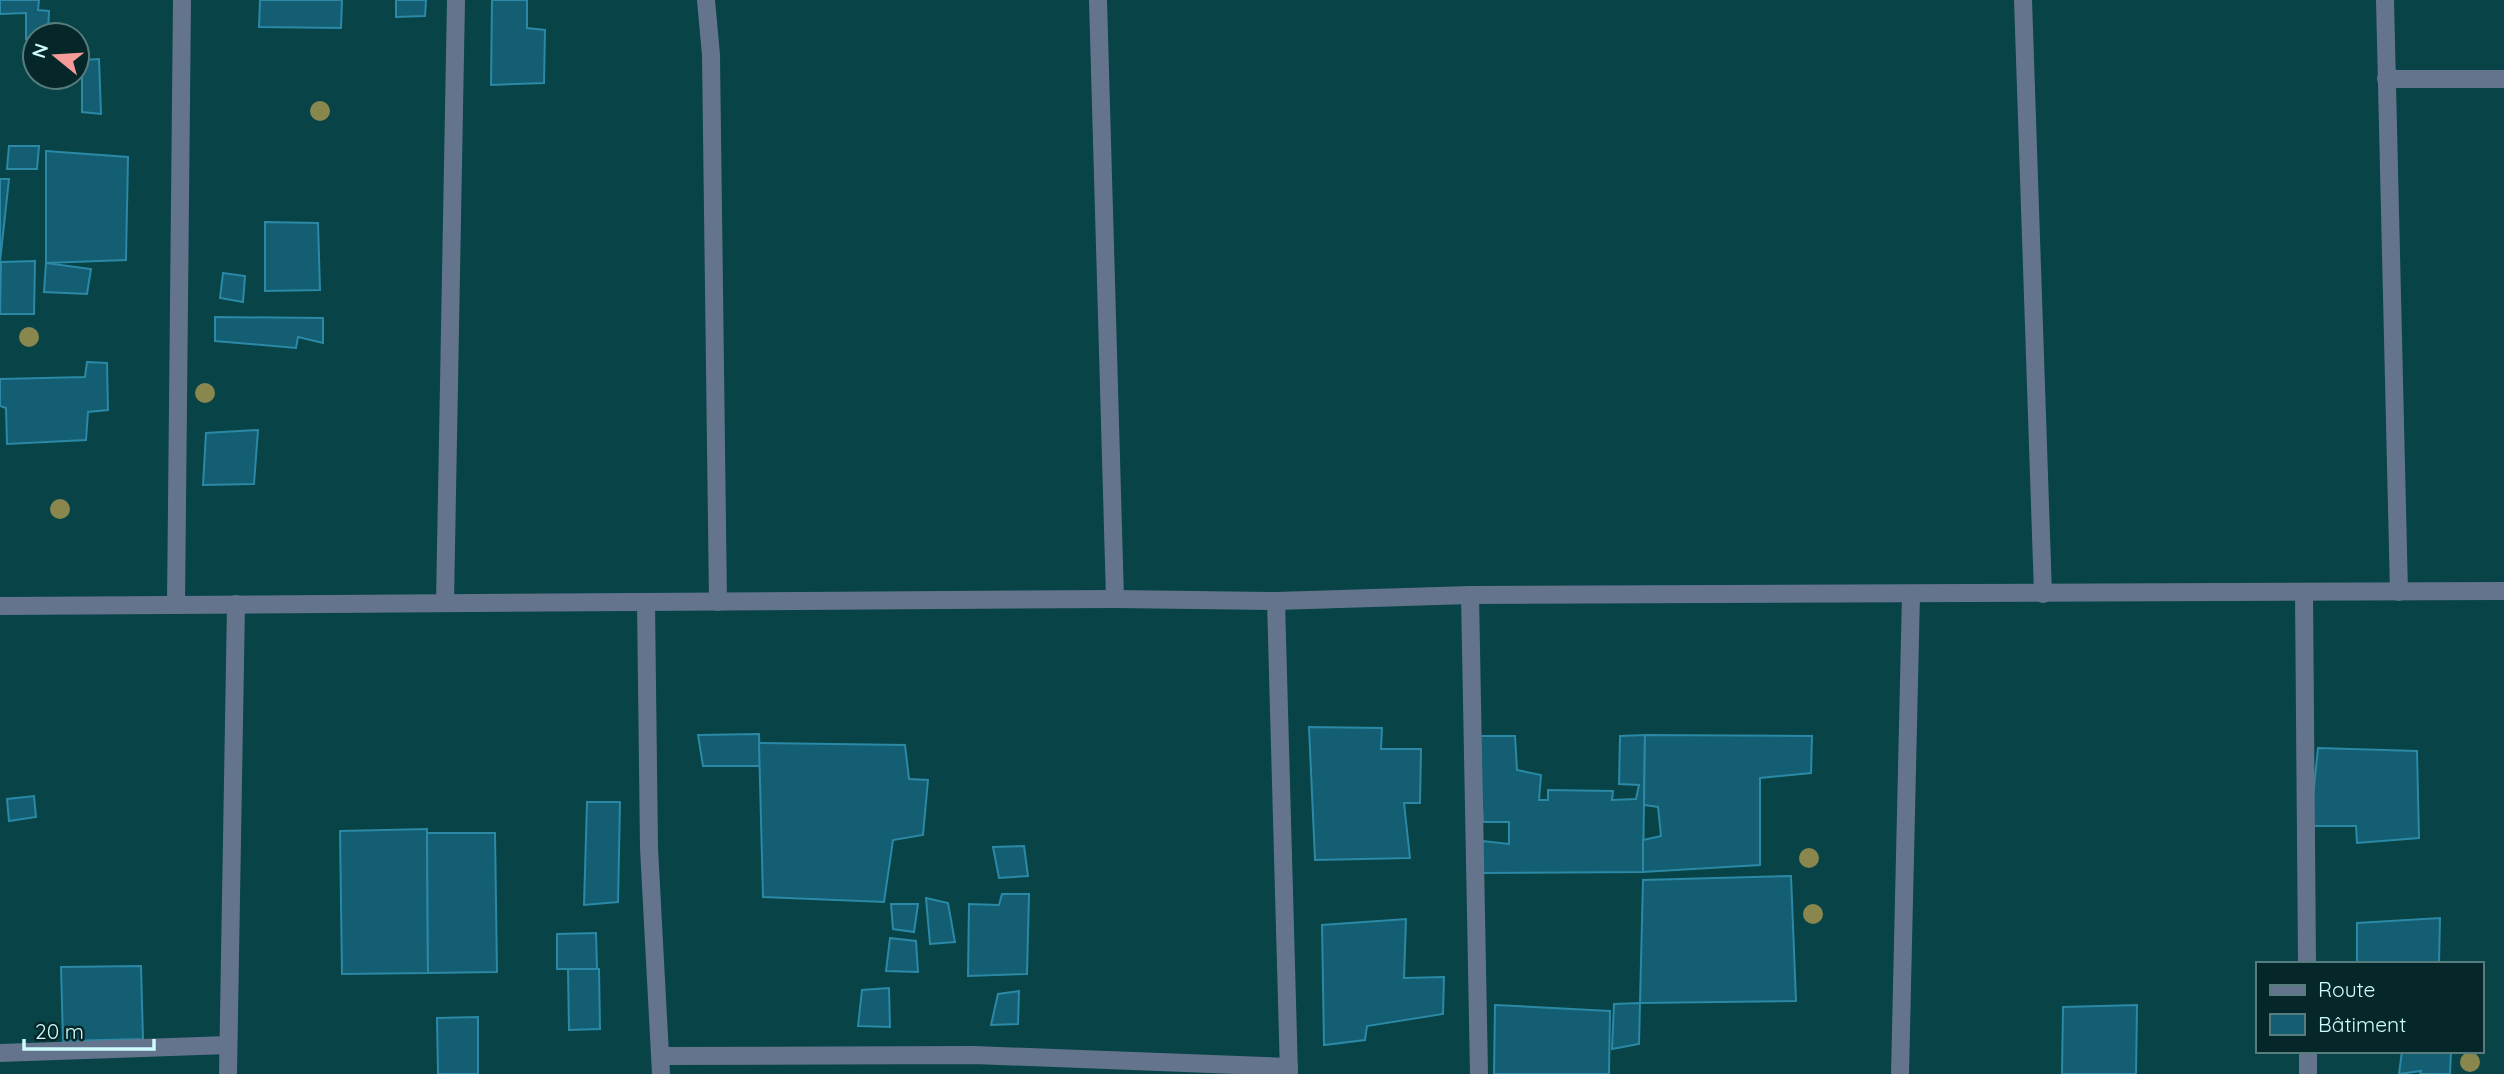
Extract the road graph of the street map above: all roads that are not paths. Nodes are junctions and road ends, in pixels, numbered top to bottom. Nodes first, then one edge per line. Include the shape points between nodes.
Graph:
1 (182, 0) edge
2 (456, 0) edge
3 (706, 0) edge
4 (1098, 0) edge
5 (2023, 0) edge
6 (2385, 0) edge
7 (2386, 79) junction
8 (2504, 79) edge
9 (2504, 591) edge
10 (2304, 592) junction
11 (2399, 592) junction
12 (1911, 594) junction
13 (2043, 594) junction
14 (1471, 595) junction
15 (1115, 599) junction
16 (1276, 601) junction
17 (646, 602) junction
18 (718, 602) junction
19 (445, 603) junction
20 (176, 604) junction
21 (236, 604) junction
22 (0, 606) edge
23 (2307, 962) edge
24 (228, 1045) junction
25 (0, 1053) edge
26 (2308, 1053) edge
27 (974, 1055) junction
28 (661, 1065) edge
29 (1289, 1070) edge
30 (228, 1074) edge
31 (974, 1074) edge
32 (1479, 1074) edge
33 (1900, 1074) edge
34 (2308, 1074) edge

1 - 20 street
2 - 19 street
3 - 18 street via 711,55
4 - 15 street
5 - 13 street
6 - 7 street
7 - 8 street
7 - 11 street
9 - 11 street
10 - 11 street
10 - 13 street
10 - 23 street
12 - 13 street
12 - 14 street
12 - 33 street
14 - 16 street
14 - 32 street
15 - 16 street
15 - 18 street
16 - 29 street
17 - 18 street
17 - 19 street
17 - 28 street via 649,848
19 - 21 street
20 - 21 street
20 - 22 street
21 - 24 street
24 - 25 street
24 - 30 street
26 - 34 street
27 - 28 street
27 - 29 street
27 - 31 street

